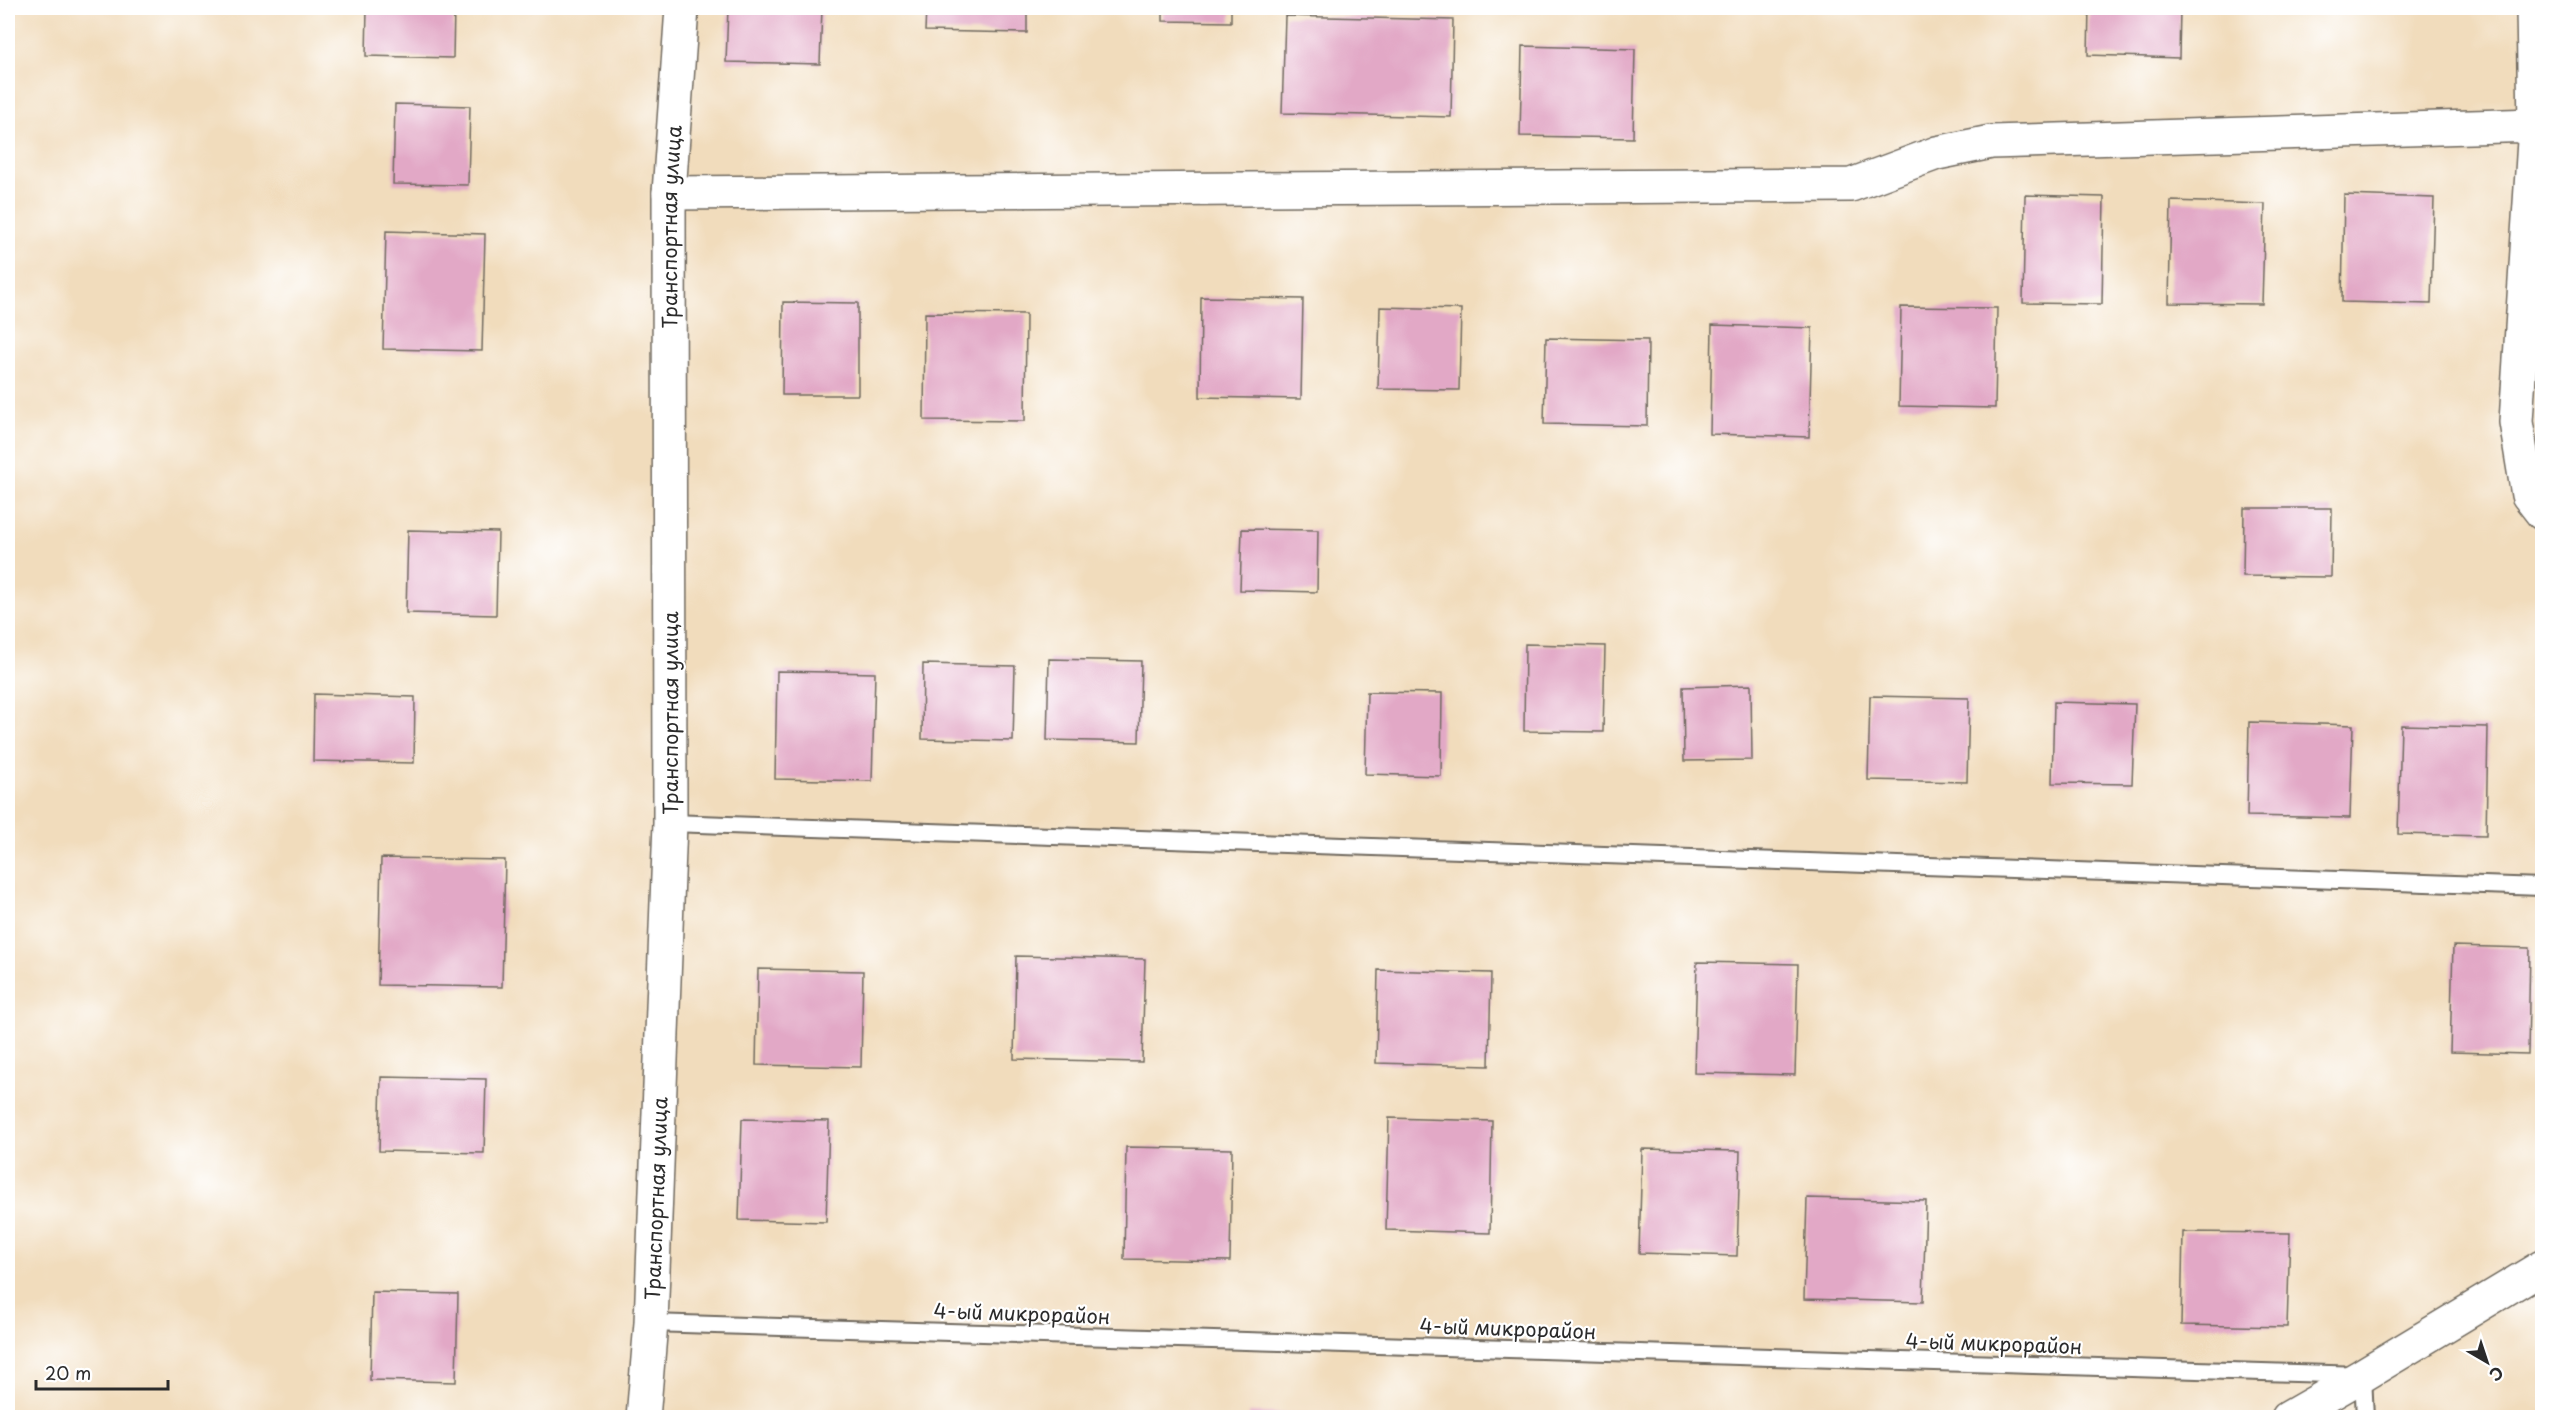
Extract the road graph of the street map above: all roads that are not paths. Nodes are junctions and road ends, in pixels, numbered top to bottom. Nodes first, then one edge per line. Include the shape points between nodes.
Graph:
1 (682, 8) edge
2 (2533, 8) edge
3 (2535, 125) junction
4 (669, 193) junction
5 (2542, 513) edge
6 (670, 823) junction
7 (2542, 887) edge
8 (2542, 1267) edge
9 (651, 1323) junction
10 (2363, 1375) junction
11 (643, 1418) edge
12 (2288, 1418) edge
13 (2365, 1418) edge

1 - 4 street, Транспортная улица
2 - 3 street
3 - 4 street via 1991,142 1937,153 1851,185
3 - 5 street via 2516,422 2528,495
4 - 6 street, Транспортная улица
6 - 7 lane
6 - 9 street, Транспортная улица
8 - 10 street
9 - 10 lane, 4-ый микрорайон
9 - 11 street, Транспортная улица
10 - 12 street
10 - 13 lane

